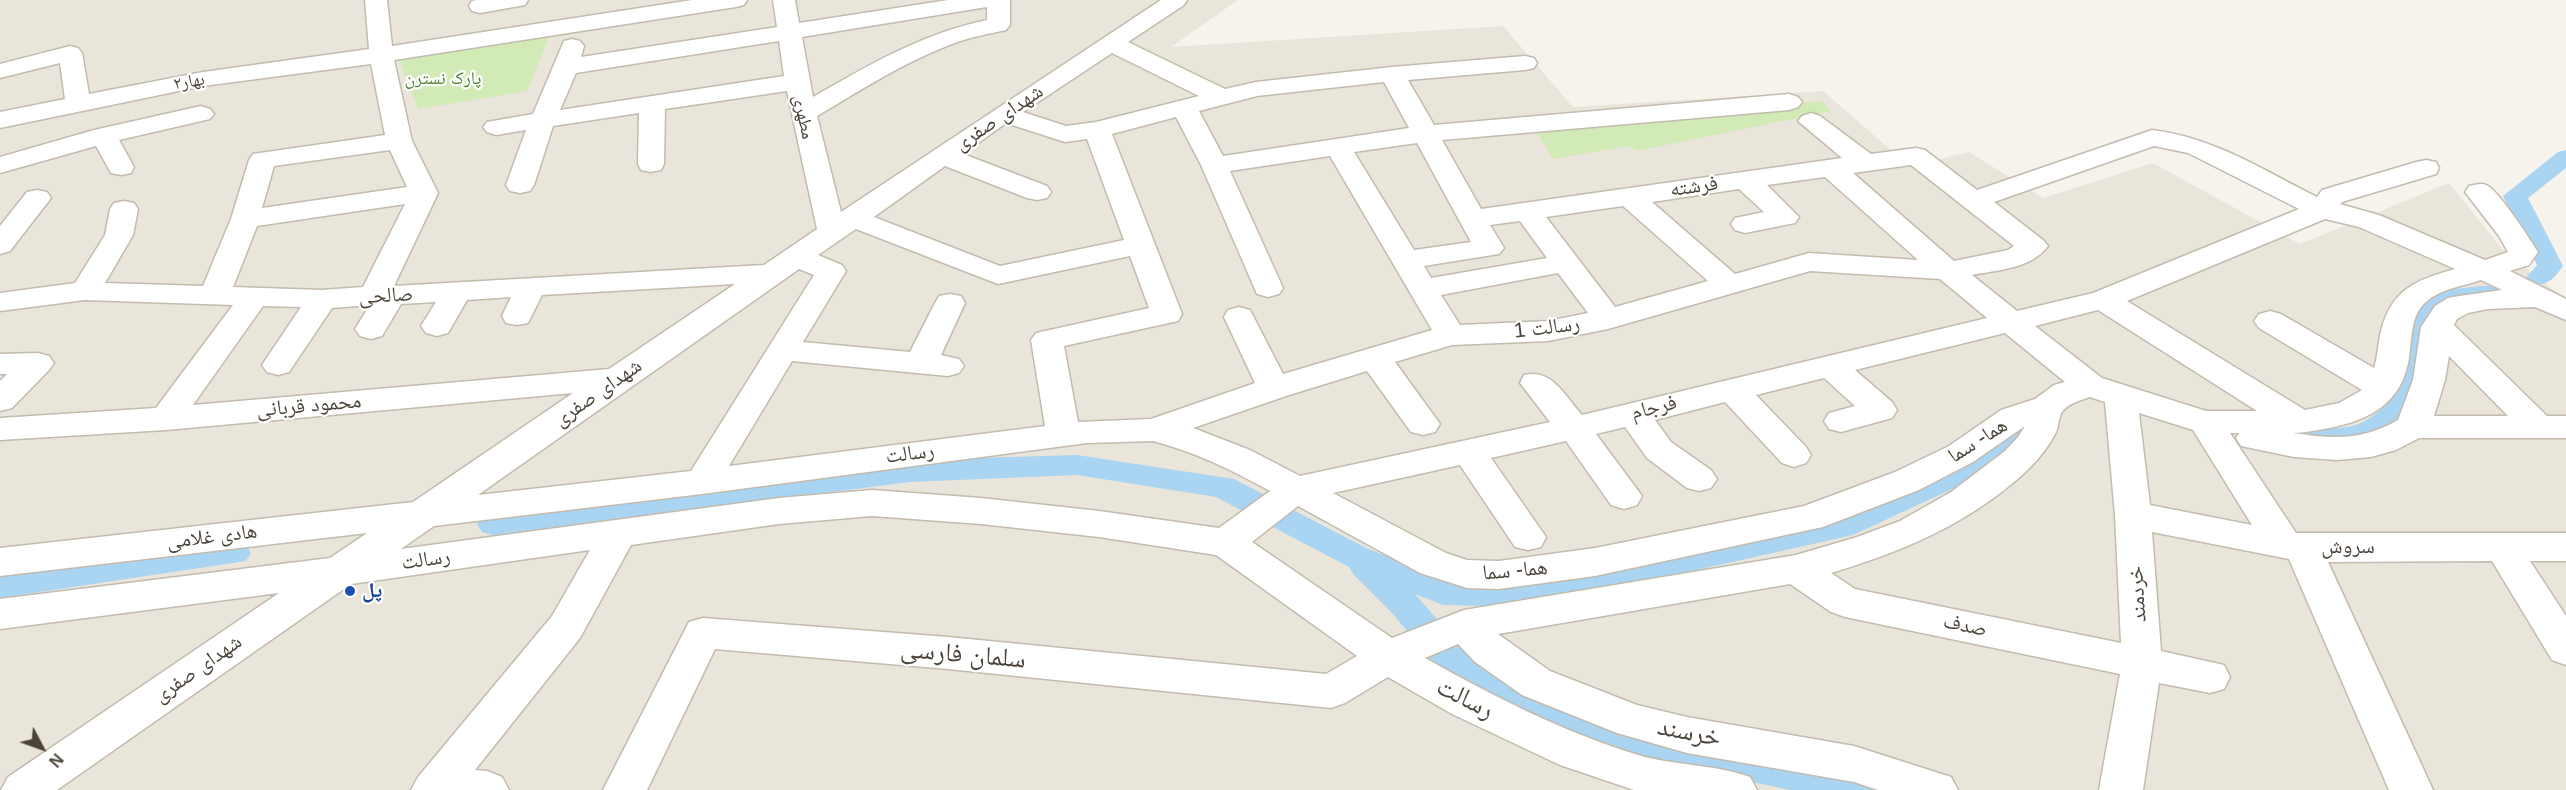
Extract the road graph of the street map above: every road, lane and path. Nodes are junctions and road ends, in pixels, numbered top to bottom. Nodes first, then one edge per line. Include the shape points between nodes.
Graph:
1 (376, 0) edge
2 (517, 0) edge
3 (736, 0) edge
4 (784, 0) edge
5 (991, 0) edge
6 (999, 0) edge
7 (1176, 0) edge
8 (480, 6) dead end
9 (578, 12) edge
10 (789, 32) junction
11 (1110, 43) junction
12 (381, 55) junction
13 (1525, 63) dead end
14 (566, 67) junction
15 (0, 71) edge
16 (1392, 74) junction
17 (203, 79) junction
18 (796, 81) junction
19 (1221, 97) junction
20 (1789, 102) dead end
21 (78, 103) junction
22 (652, 103) junction
23 (1184, 107) junction
24 (803, 114) junction
25 (1003, 114) junction
26 (543, 119) junction
27 (0, 120) edge
28 (1811, 121) dead end
29 (496, 126) dead end
30 (1097, 130) junction
31 (1425, 134) junction
32 (103, 136) junction
33 (399, 141) junction
34 (1338, 147) junction
35 (943, 156) junction
36 (1864, 163) junction
37 (651, 164) dead end
38 (0, 165) edge
39 (1214, 165) junction
40 (121, 167) dead end
41 (1831, 168) junction
42 (2426, 168) dead end
43 (1745, 180) junction
44 (520, 185) dead end
45 (1037, 192) dead end
46 (2479, 192) dead end
47 (424, 193) junction
48 (1630, 196) junction
49 (37, 198) dead end
50 (1974, 200) junction
51 (124, 209) dead end
52 (2322, 210) junction
53 (1527, 211) junction
54 (245, 219) junction
55 (1472, 219) junction
56 (1745, 224) dead end
57 (842, 225) junction
58 (0, 245) edge
59 (1142, 245) junction
60 (1405, 260) junction
61 (1566, 263) junction
62 (784, 265) junction
63 (1948, 271) junction
64 (2492, 274) junction
65 (1729, 284) junction
66 (531, 287) junction
67 (1268, 288) dead end
68 (1423, 289) junction
69 (85, 291) junction
70 (457, 291) junction
71 (215, 294) junction
72 (255, 296) junction
73 (382, 296) junction
74 (322, 299) junction
75 (2103, 300) junction
76 (2547, 301) edge
77 (0, 302) edge
78 (950, 303) dead end
79 (517, 316) dead end
80 (1239, 317) dead end
81 (1608, 319) junction
82 (2012, 321) junction
83 (2270, 321) dead end
84 (437, 326) dead end
85 (2437, 327) junction
86 (371, 329) dead end
87 (1450, 334) junction
88 (782, 350) junction
89 (1374, 357) junction
90 (0, 364) edge
91 (278, 365) dead end
92 (1829, 365) junction
93 (619, 379) junction
94 (1536, 383) dead end
95 (2382, 387) junction
96 (1274, 388) junction
97 (1731, 389) junction
98 (2106, 392) junction
99 (0, 400) edge
100 (2047, 407) junction
101 (1632, 414) junction
102 (166, 419) junction
103 (1841, 421) dead end
104 (2205, 422) junction
105 (2300, 422) junction
106 (1423, 424) dead end
107 (2413, 427) junction
108 (2553, 427) edge
109 (1574, 428) junction
110 (0, 429) edge
111 (1153, 430) junction
112 (1064, 435) junction
113 (1468, 451) junction
114 (1794, 455) dead end
115 (1699, 479) dead end
116 (702, 482) junction
117 (1296, 489) junction
118 (1624, 496) dead end
119 (424, 513) junction
120 (2133, 515) junction
121 (618, 534) junction
122 (1528, 537) dead end
123 (1226, 543) junction
124 (2293, 545) junction
125 (2566, 546) edge
126 (2502, 547) junction
127 (0, 562) edge
128 (1796, 569) junction
129 (340, 571) junction
130 (0, 614) edge
131 (1464, 626) junction
132 (2566, 649) edge
133 (1388, 657) junction
134 (2142, 663) junction
135 (2210, 676) dead end
136 (435, 788) edge
137 (23, 790) edge
138 (488, 790) edge
139 (625, 790) edge
140 (1735, 790) edge
141 (1936, 790) edge
142 (2121, 790) edge
143 (2411, 790) edge

1 - 12 street
2 - 8 street
3 - 9 street, بهار۲
4 - 10 street, مطهری
5 - 10 street
6 - 24 street via 998,25 971,29 923,46
7 - 11 street, شهدای صفری
9 - 12 street, بهار۲
9 - 14 street
10 - 14 street
10 - 18 street, مطهری
11 - 19 street
11 - 25 street, شهدای صفری
12 - 17 street, بهار۲
12 - 33 street
13 - 16 street
14 - 26 street
15 - 21 street via 70,53
16 - 19 street via 1256,89
16 - 31 street
17 - 21 street, بهار۲
17 - 32 street via 200,123
18 - 22 street
18 - 24 street, مطهری
19 - 23 street
20 - 31 street
21 - 27 street, بهار۲
22 - 26 street
22 - 37 street
23 - 30 street
23 - 39 street
24 - 57 street, مطهری via 816,176
25 - 30 street via 1065,134
25 - 35 street, شهدای صفری
26 - 29 street
26 - 44 street
28 - 36 street
30 - 59 street
31 - 34 street
31 - 55 street
32 - 38 street
32 - 40 street
33 - 47 street
33 - 54 street via 262,160
34 - 39 street
34 - 60 street
35 - 45 street
35 - 57 street, شهدای صفری
36 - 41 street, فرشته
36 - 50 street, فرشته via 1916,156
39 - 67 street
41 - 43 street, فرشته
41 - 63 street
42 - 52 street via 2332,196
43 - 48 street, فرشته
43 - 56 street via 1785,217
46 - 64 street via 2523,252 2519,259
47 - 54 street
47 - 73 street
48 - 53 street, فرشته
48 - 65 street
49 - 58 street
50 - 52 street via 2152,138 2197,147
50 - 63 street, رسالت 1 via 2032,246 2017,257
51 - 69 street via 119,235
52 - 64 street via 2369,221
52 - 75 street
53 - 55 street, فرشته
53 - 61 street
54 - 71 street
55 - 60 street via 1489,248
57 - 59 street via 998,274
57 - 62 street, شهدای صفری
59 - 112 street via 1167,314 1047,340
60 - 68 street
61 - 68 street
61 - 81 street
62 - 66 street, صالحی
62 - 88 street via 831,271
62 - 93 street, شهدای صفری
63 - 65 street, رسالت 1 via 1809,262
63 - 82 street
64 - 76 street
64 - 95 street via 2430,286 2414,296 2402,312 2394,360
65 - 81 street, رسالت 1
66 - 70 street, صالحی
66 - 79 street
68 - 87 street
69 - 71 street, صالحی
69 - 77 street, صالحی
70 - 73 street, صالحی
70 - 84 street
71 - 72 street, صالحی
72 - 74 street, صالحی
72 - 102 street
73 - 74 street, صالحی
73 - 86 street
74 - 91 street
75 - 82 street, فرجام
75 - 105 street
76 - 85 street via 2488,300 2459,304 2446,313
78 - 88 street via 934,364
80 - 96 street
81 - 87 street, رسالت 1 via 1548,331
82 - 92 street, فرجام
82 - 98 street
83 - 95 street
85 - 107 street via 2428,380
85 - 108 street
87 - 89 street, رسالت 1
88 - 116 street
89 - 96 street, رسالت 1
89 - 106 street
90 - 99 street via 38,363
92 - 97 street, فرجام
92 - 103 street via 1880,410
93 - 102 street, محمود قربانی
93 - 119 street, شهدای صفری
94 - 109 street
95 - 105 street via 2372,400 2348,413
96 - 111 street, رسالت 1
97 - 101 street, فرجام
97 - 114 street
98 - 100 street via 2066,393
98 - 104 street
98 - 120 street, خردمند
100 - 117 street, هما- سما via 2013,418 1961,454 1907,482 1810,518 1595,562 1499,575 1467,574 1433,563
100 - 128 street, هما- سما via 2039,434 2025,452 1983,487 1914,530
101 - 109 street, فرجام
101 - 115 street via 1659,450
102 - 110 street, محمود قربانی
104 - 105 street
104 - 107 street via 2253,438 2312,447 2366,447
104 - 124 street
107 - 108 street
109 - 113 street, فرجام
109 - 118 street
111 - 112 street, رسالت
111 - 117 street, رسالت via 1191,439 1238,458
112 - 116 street, رسالت
113 - 117 street, فرجام
113 - 122 street
116 - 119 street, رسالت
117 - 123 street
119 - 127 street, هادی غلامی
119 - 129 street, شهدای صفری
120 - 124 street, سروش
120 - 134 street, خردمند
121 - 123 street, رسالت via 779,511 872,503 1099,524
121 - 129 street, رسالت
121 - 136 street via 566,627
123 - 133 street, رسالت
124 - 126 street, سروش
124 - 143 street
125 - 126 street, سروش
126 - 132 street
128 - 131 street, هما- سما
128 - 134 street, صدف via 1845,602
129 - 130 street
129 - 137 street, شهدای صفری
131 - 133 street, هما- سما
131 - 141 street, خرسند via 1490,651 1536,683 1632,721 1687,735 1854,764
133 - 139 street, سلمان فارسی via 1330,691 703,633
133 - 140 street, رسالت via 1467,702 1575,752 1641,774
134 - 135 street, صدف
134 - 142 street, خردمند
136 - 138 street

